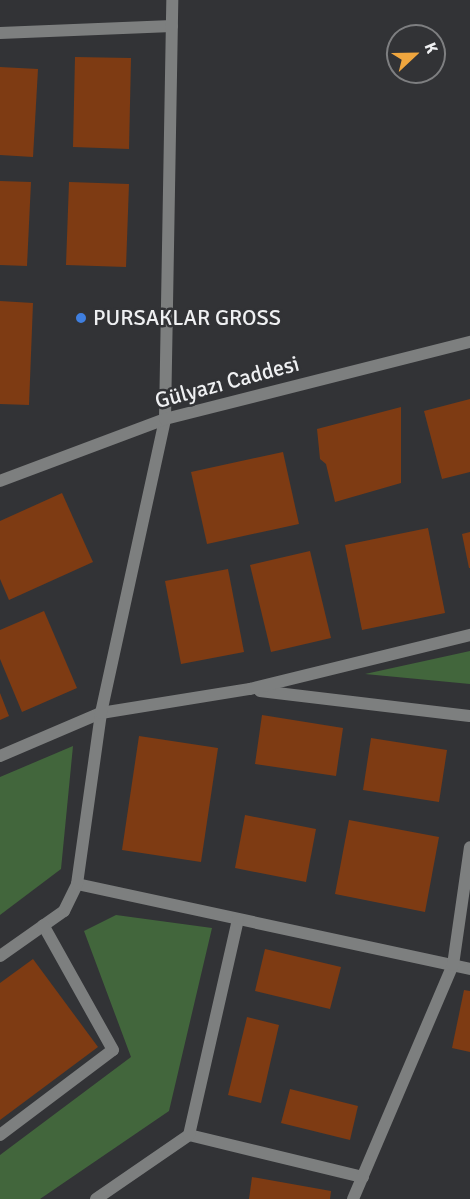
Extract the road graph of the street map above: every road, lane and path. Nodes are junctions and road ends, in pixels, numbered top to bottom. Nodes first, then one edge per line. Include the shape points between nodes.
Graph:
1 (172, 0) edge
2 (172, 26) junction
3 (0, 33) edge
4 (470, 342) edge
5 (165, 419) junction
6 (0, 481) edge
7 (470, 635) edge
8 (250, 690) junction
9 (101, 712) junction
10 (470, 716) edge
11 (0, 756) edge
12 (470, 847) edge
13 (77, 884) junction
14 (238, 919) junction
15 (44, 925) junction
16 (0, 956) edge
17 (453, 965) junction
18 (470, 969) edge
19 (0, 1135) edge
20 (189, 1135) junction
21 (363, 1177) junction
22 (96, 1199) edge
23 (353, 1199) edge

1 - 2 street
2 - 3 street
2 - 5 street
4 - 5 street, Gülyazı Caddesi
5 - 6 street, Gülyazı Caddesi
5 - 9 street
7 - 8 street
8 - 9 street
8 - 10 street
9 - 11 street
9 - 13 street
12 - 17 street
13 - 14 street
13 - 15 street via 64,910
14 - 17 street
14 - 20 street
15 - 16 street
15 - 19 street via 113,1050
17 - 18 street
17 - 21 street
20 - 21 street
20 - 22 street
21 - 23 street

